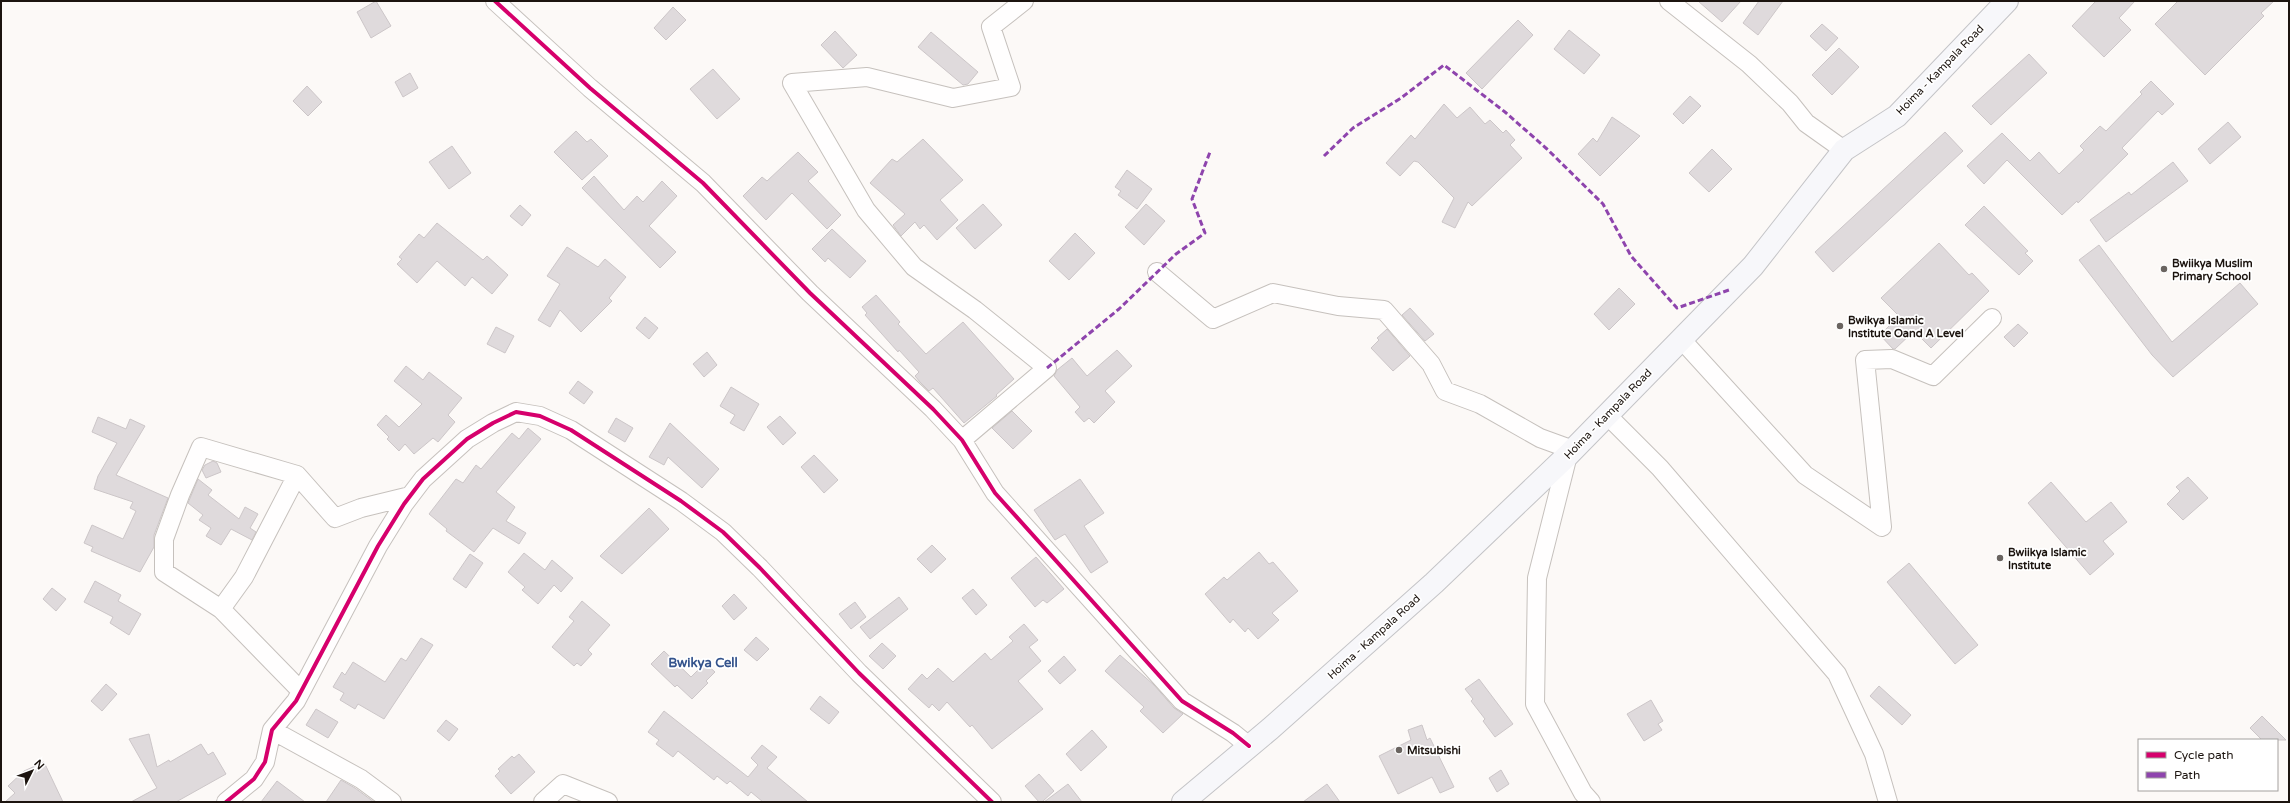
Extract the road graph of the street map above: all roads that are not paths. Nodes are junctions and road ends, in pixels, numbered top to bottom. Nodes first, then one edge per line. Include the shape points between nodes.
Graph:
1 (495, 1) edge
2 (1024, 1) edge
3 (1669, 1) edge
4 (2007, 1) edge
5 (1844, 150) junction
6 (1157, 272) dead end
7 (1992, 318) dead end
8 (1681, 339) junction
9 (1607, 415) junction
10 (962, 440) junction
11 (1570, 453) junction
12 (297, 475) junction
13 (410, 496) junction
14 (221, 609) junction
15 (301, 691) junction
16 (272, 730) junction
17 (1249, 746) junction
18 (1191, 799) edge
19 (226, 802) edge
20 (392, 802) edge
21 (543, 802) edge
22 (608, 802) edge
23 (992, 802) edge
24 (1591, 802) edge
25 (1888, 802) edge

1 - 10 street via 590,88 708,188 810,293
2 - 10 street via 991,27 1011,87 953,98 867,77 792,84 866,210 914,267 975,310 1047,368
3 - 5 street via 1749,64 1790,102 1806,123
4 - 5 main road, Hoima - Kampala Road via 1897,116
5 - 8 main road, Hoima - Kampala Road via 1753,266
6 - 11 street via 1213,319 1273,293 1338,306 1384,310 1431,364 1446,391 1480,404
7 - 8 street via 1933,376 1892,359 1865,360 1882,526 1805,475
8 - 9 main road, Hoima - Kampala Road
9 - 11 main road, Hoima - Kampala Road
9 - 25 street via 1660,468 1838,674 1874,754
10 - 17 street via 995,492 1182,701
11 - 17 main road, Hoima - Kampala Road via 1434,583
11 - 24 street via 1537,578 1535,704 1583,793
12 - 13 street via 335,518 361,508
12 - 14 street via 244,577
12 - 14 street via 201,447 164,539 164,572
13 - 15 street via 378,546
13 - 23 street via 423,479 468,439 493,422 516,412 540,416 571,430 681,501 723,532 859,674
14 - 15 street
15 - 16 street
16 - 19 street via 265,762 254,779
16 - 20 street via 361,779
17 - 18 main road, Hoima - Kampala Road
21 - 22 street via 563,784

